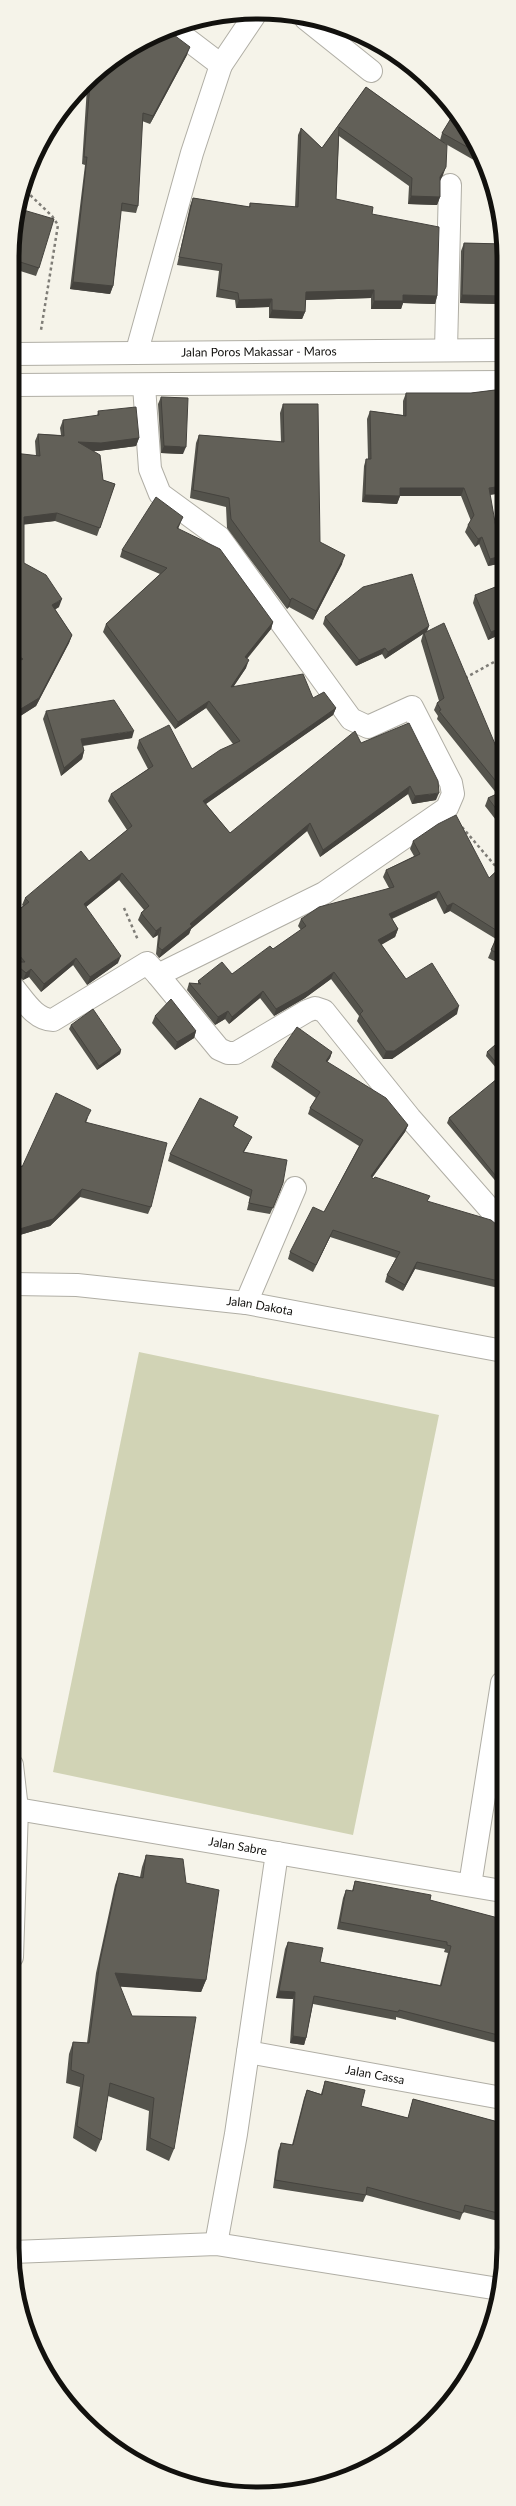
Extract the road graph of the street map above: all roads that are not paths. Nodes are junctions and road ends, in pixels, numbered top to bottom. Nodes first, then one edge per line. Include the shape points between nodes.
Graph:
1 (252, 19) edge
2 (315, 26) edge
3 (179, 33) edge
4 (221, 64) junction
5 (371, 71) dead end
6 (450, 185) dead end
7 (446, 350) junction
8 (497, 350) edge
9 (137, 351) junction
10 (19, 354) edge
11 (497, 382) edge
12 (19, 385) edge
13 (144, 386) junction
14 (152, 969) junction
15 (19, 994) edge
16 (295, 1188) dead end
17 (497, 1217) edge
18 (19, 1284) edge
19 (246, 1302) junction
20 (497, 1350) edge
21 (497, 1731) edge
22 (19, 1809) edge
23 (277, 1853) junction
24 (470, 1885) junction
25 (497, 1891) edge
26 (248, 2052) junction
27 (497, 2097) edge
28 (216, 2244) junction
29 (19, 2252) edge
30 (493, 2288) edge

1 - 4 main road
2 - 5 main road
3 - 4 main road
4 - 9 main road via 192,153
6 - 7 main road
7 - 8 main road, Jalan Poros Makassar - Maros
7 - 9 main road, Jalan Poros Makassar - Maros
9 - 10 main road, Jalan Poros Makassar - Maros
11 - 13 main road
12 - 13 main road
13 - 14 main road via 150,469 160,494 219,537 350,719 368,727 412,708 451,783 453,794 447,808 324,893
14 - 15 main road via 53,1020 44,1020 38,1016
14 - 17 main road via 219,1049 228,1053 236,1053 307,1011 315,1008 324,1011 410,1118
16 - 19 main road
18 - 19 main road, Jalan Dakota via 78,1286
19 - 20 main road, Jalan Dakota
21 - 24 main road
22 - 23 main road, Jalan Sabre
23 - 24 main road, Jalan Sabre
23 - 26 main road
24 - 25 main road, Jalan Sabre
26 - 27 main road, Jalan Cassa
26 - 28 main road
28 - 29 main road
28 - 30 main road

